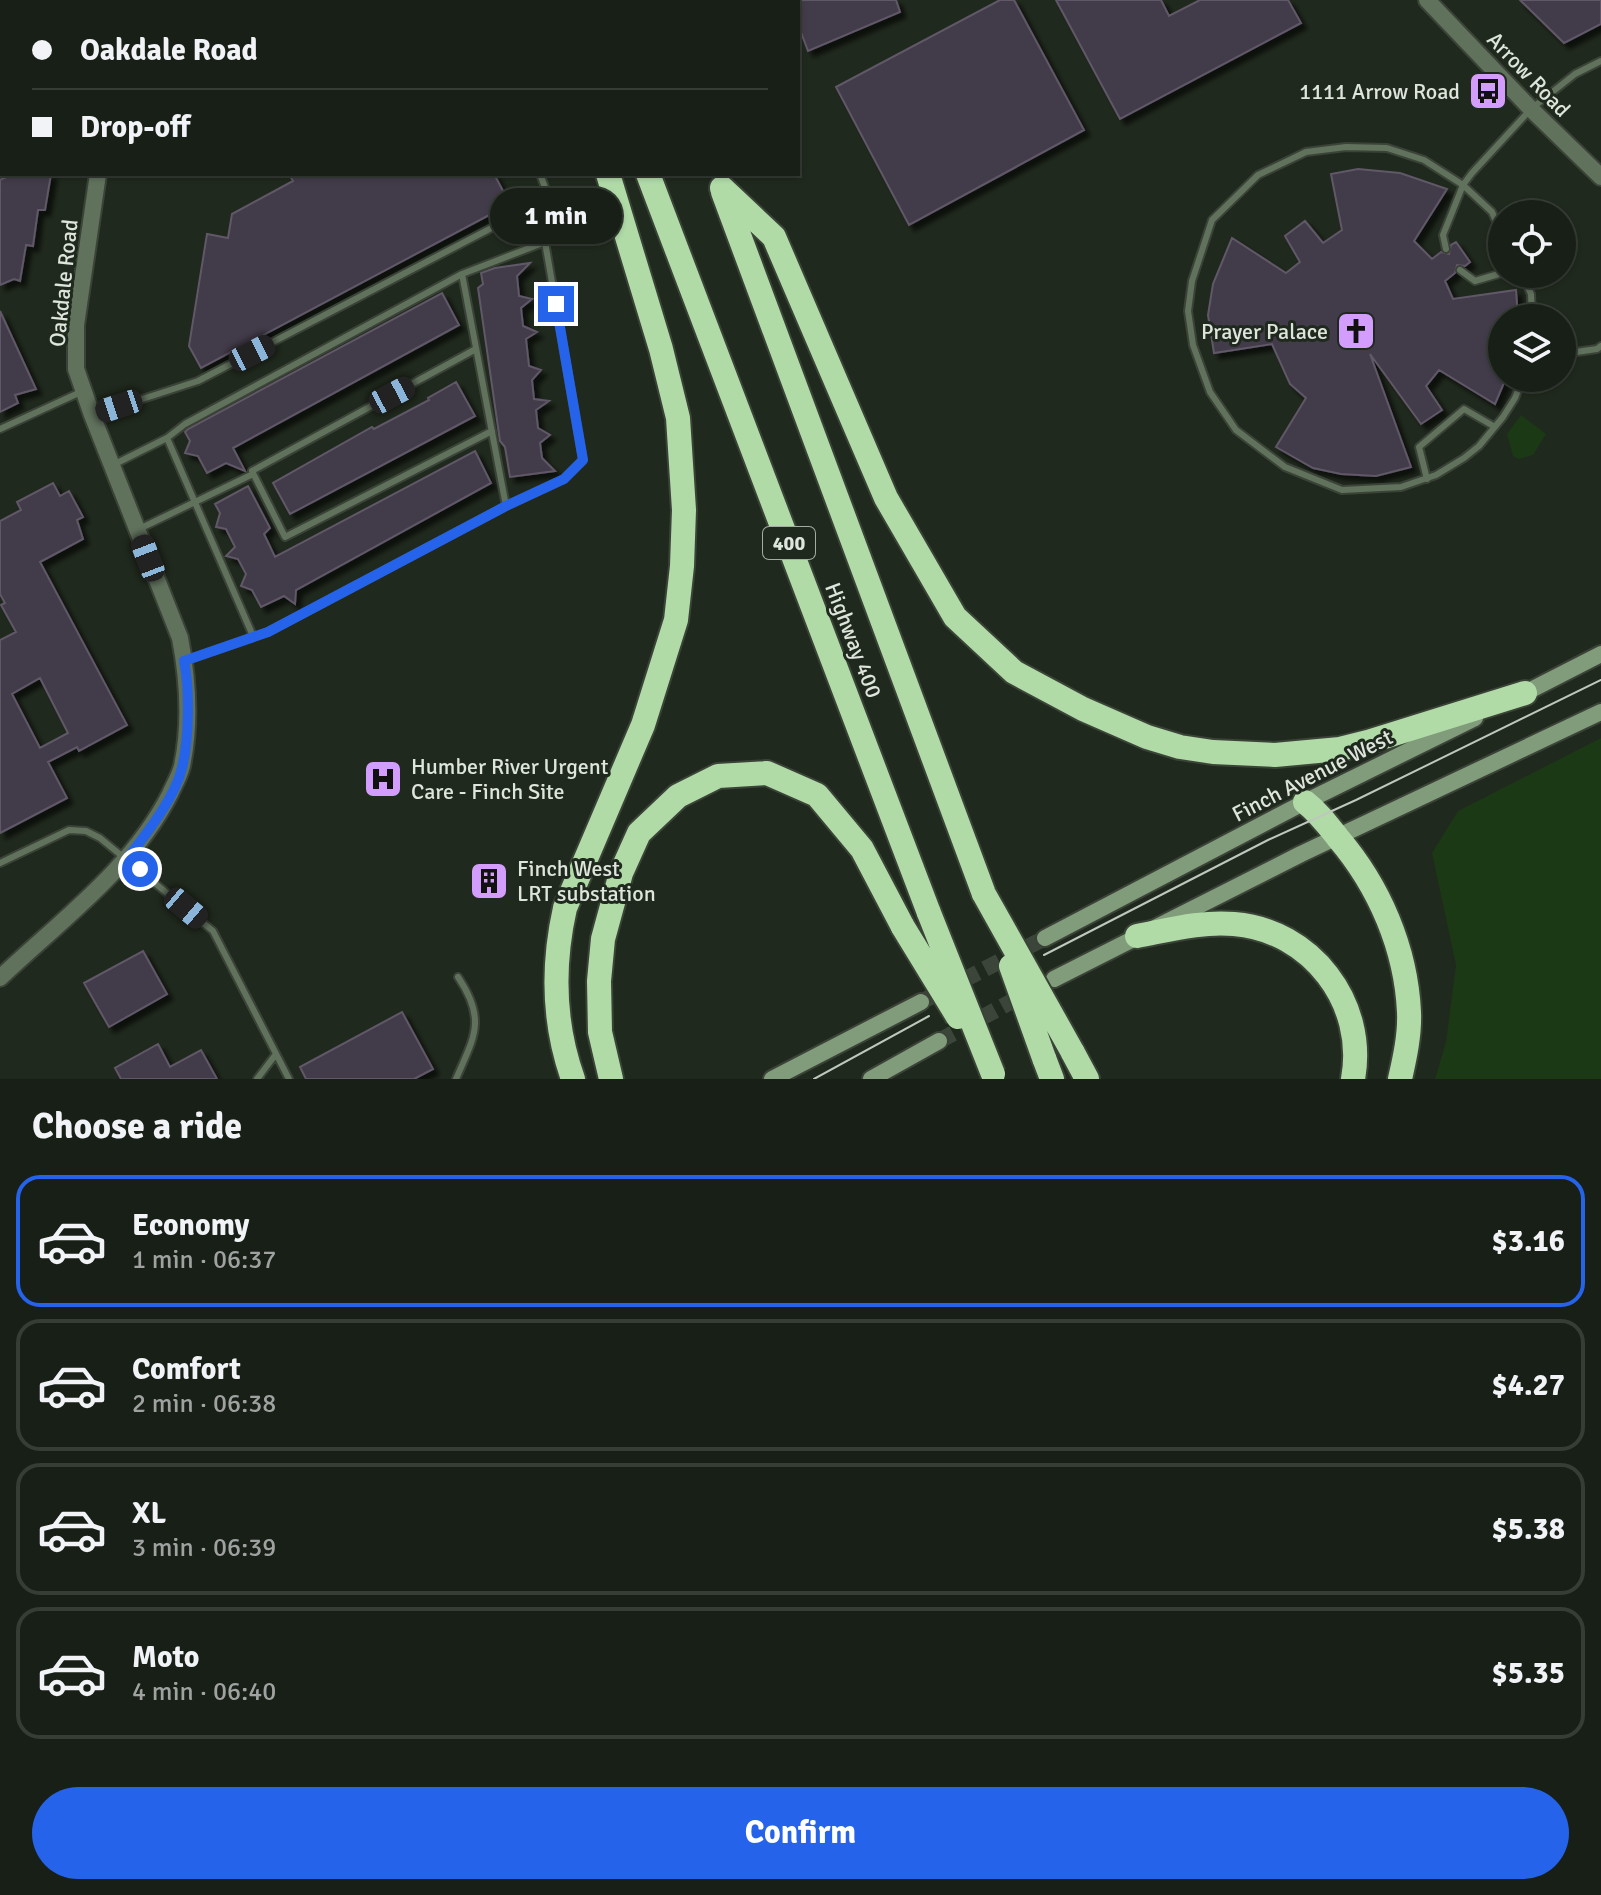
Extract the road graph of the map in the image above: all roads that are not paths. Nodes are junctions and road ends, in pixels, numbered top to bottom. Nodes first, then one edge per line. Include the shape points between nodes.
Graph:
1 (1427, 0) edge
2 (1601, 61) edge
3 (1531, 109) junction
4 (98, 176) edge
5 (541, 176) edge
6 (609, 176) edge
7 (649, 176) edge
8 (1601, 177) edge
9 (719, 181) edge
10 (1463, 185) junction
11 (1488, 208) edge
12 (1446, 249) dead end
13 (1460, 270) dead end
14 (462, 274) junction
15 (1488, 277) edge
16 (1601, 346) edge
17 (476, 349) junction
18 (1576, 352) edge
19 (83, 391) junction
20 (1517, 392) edge
21 (92, 415) junction
22 (1495, 427) junction
23 (0, 429) edge
24 (492, 431) junction
25 (167, 438) junction
26 (111, 465) junction
27 (253, 474) junction
28 (1427, 479) junction
29 (196, 503) junction
30 (506, 506) junction
31 (137, 530) junction
32 (253, 636) junction
33 (1601, 654) edge
34 (184, 661) junction
35 (1525, 693) junction
36 (1601, 712) edge
37 (1305, 802) junction
38 (1338, 837) junction
39 (127, 859) junction
40 (0, 863) edge
41 (984, 894) junction
42 (1137, 936) junction
43 (1045, 938) tunnel mouth
44 (458, 977) dead end
45 (0, 978) edge
46 (1054, 979) dead end
47 (921, 1002) tunnel mouth
48 (939, 1041) tunnel mouth
49 (276, 1054) junction
50 (1048, 1068) edge
51 (994, 1076) edge
52 (257, 1079) edge
53 (289, 1079) edge
54 (456, 1079) edge
55 (573, 1079) edge
56 (611, 1079) edge
57 (772, 1079) edge
58 (871, 1079) edge
59 (1087, 1079) edge
60 (1353, 1079) edge
61 (1400, 1079) edge

1 - 3 street, Arrow Road
2 - 3 lane
3 - 8 street, Arrow Road
3 - 10 lane
4 - 19 street, Oakdale Road via 76,325 76,369
5 - 21 lane via 549,198 198,381
6 - 55 highway via 678,418 684,510 676,620 643,725 570,895 558,939 557,1019
7 - 51 highway, Highway 400 / 400, bridge
9 - 35 highway via 774,237 886,498 955,617 1014,672 1147,737 1213,752 1275,755 1340,749
9 - 41 highway, Highway 400 / 400
10 - 11 lane
10 - 12 lane via 1443,235
10 - 28 lane via 1424,160 1387,148 1306,152 1258,175 1212,220 1188,311 1193,345 1210,392 1236,430 1285,467 1342,490 1401,487
13 - 15 lane via 1475,281
14 - 17 lane
14 - 25 lane
14 - 30 lane via 545,242 583,460 564,479
16 - 18 lane
17 - 24 lane
17 - 27 lane
19 - 21 street, Oakdale Road
19 - 23 lane
20 - 22 lane
21 - 26 street, Oakdale Road
22 - 28 lane via 1464,458
22 - 28 lane via 1464,409 1419,447
24 - 27 lane via 285,537
24 - 30 lane
25 - 26 lane
25 - 29 lane
26 - 31 street, Oakdale Road
27 - 29 lane
29 - 31 lane
29 - 32 lane
30 - 32 lane
31 - 34 street, Oakdale Road via 180,638
32 - 34 lane
33 - 35 main road, Finch Avenue West
34 - 39 street, Oakdale Road via 188,706 182,769 157,820
35 - 37 main road, Finch Avenue West
36 - 38 main road
37 - 38 highway
37 - 43 main road, Finch Avenue West
38 - 42 main road
38 - 61 highway via 1381,902 1405,977 1409,1013
39 - 40 lane via 86,831 69,830
39 - 45 street, Oakdale Road
39 - 49 lane via 213,931
41 - 50 highway, Highway 400 / 400, bridge
41 - 59 highway, bridge
42 - 46 main road
42 - 60 highway via 1235,924 1280,936 1303,949 1338,989 1351,1020 1356,1046
44 - 54 lane via 471,995 477,1029
47 - 57 main road
48 - 58 main road
49 - 52 lane
49 - 53 lane
51 - 56 highway, bridge via 862,849 817,795 767,773 718,776 678,796 639,833 621,873 603,939 600,1032

